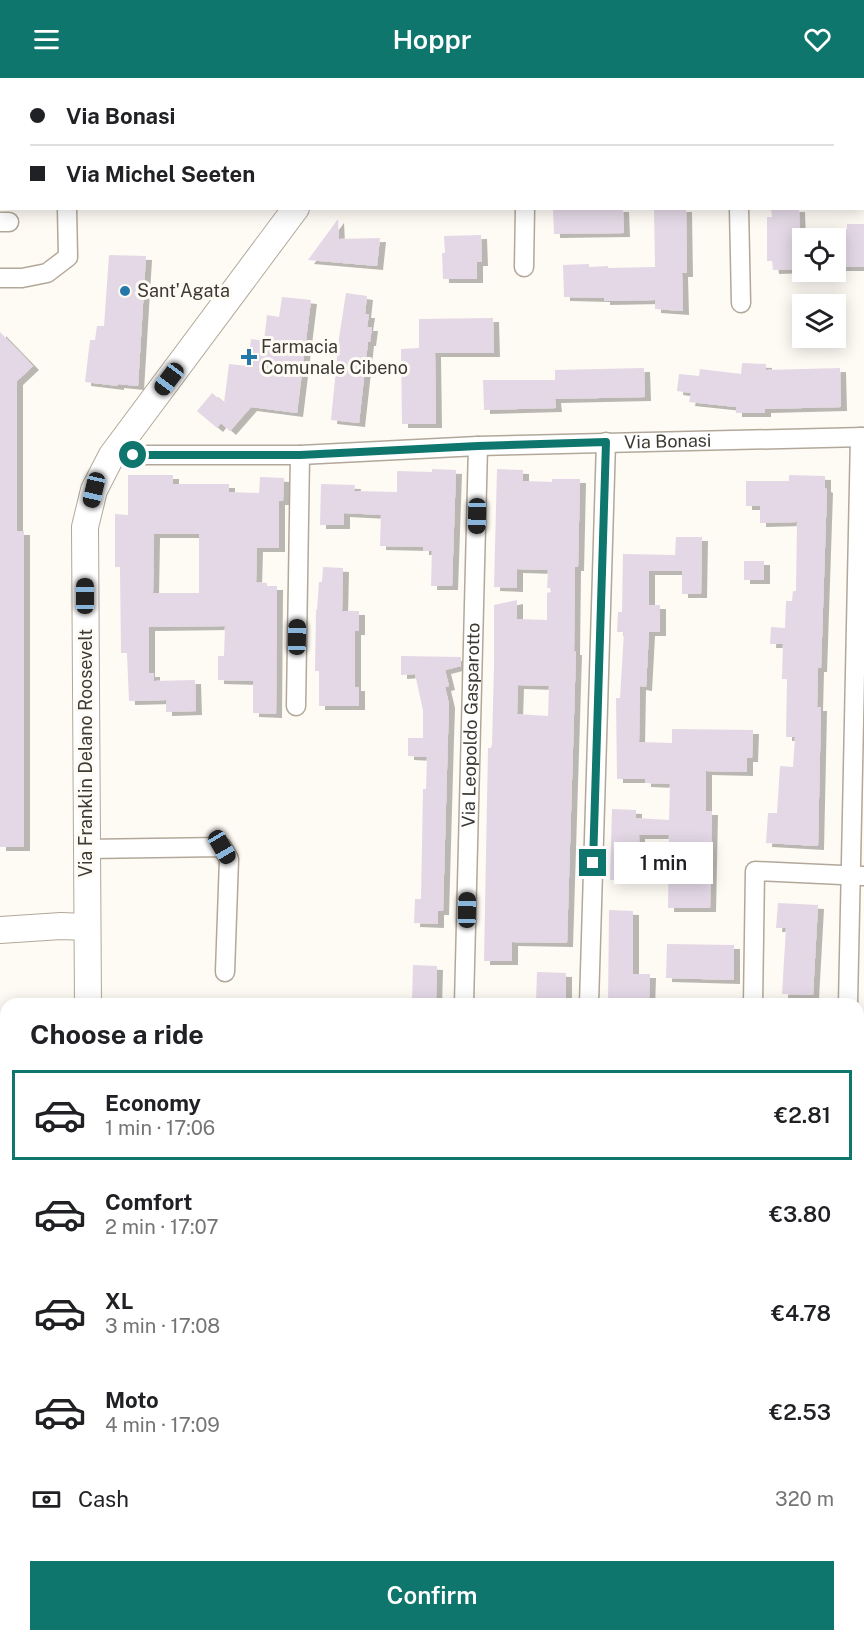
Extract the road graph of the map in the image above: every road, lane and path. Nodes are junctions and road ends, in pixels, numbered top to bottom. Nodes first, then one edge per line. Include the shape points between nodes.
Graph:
1 (67, 210) edge
2 (295, 210) edge
3 (525, 210) edge
4 (739, 210) edge
5 (524, 267) dead end
6 (0, 278) edge
7 (741, 303) dead end
8 (862, 437) edge
9 (606, 442) junction
10 (478, 446) junction
11 (112, 455) junction
12 (300, 455) junction
13 (296, 706) dead end
14 (87, 849) junction
15 (858, 876) edge
16 (87, 927) junction
17 (0, 930) edge
18 (225, 972) dead end
19 (88, 998) edge
20 (464, 998) edge
21 (589, 998) edge
22 (753, 998) edge
23 (848, 998) edge

1 - 6 street via 68,257 47,273
2 - 11 main road, Via Franklin Delano Roosevelt
3 - 5 street
4 - 7 street
8 - 9 street, Via Bonasi
8 - 15 street
9 - 10 street, Via Bonasi
9 - 21 street
10 - 12 street, Via Bonasi
10 - 20 street, Via Leopoldo Gasparotto
11 - 12 street, Via Bonasi
11 - 14 main road, Via Franklin Delano Roosevelt via 94,490 85,527
12 - 13 street
14 - 16 main road, Via Franklin Delano Roosevelt
14 - 18 street via 222,847 229,859
15 - 22 street via 754,871
15 - 23 street
16 - 17 main road
16 - 19 main road, Via Franklin Delano Roosevelt

